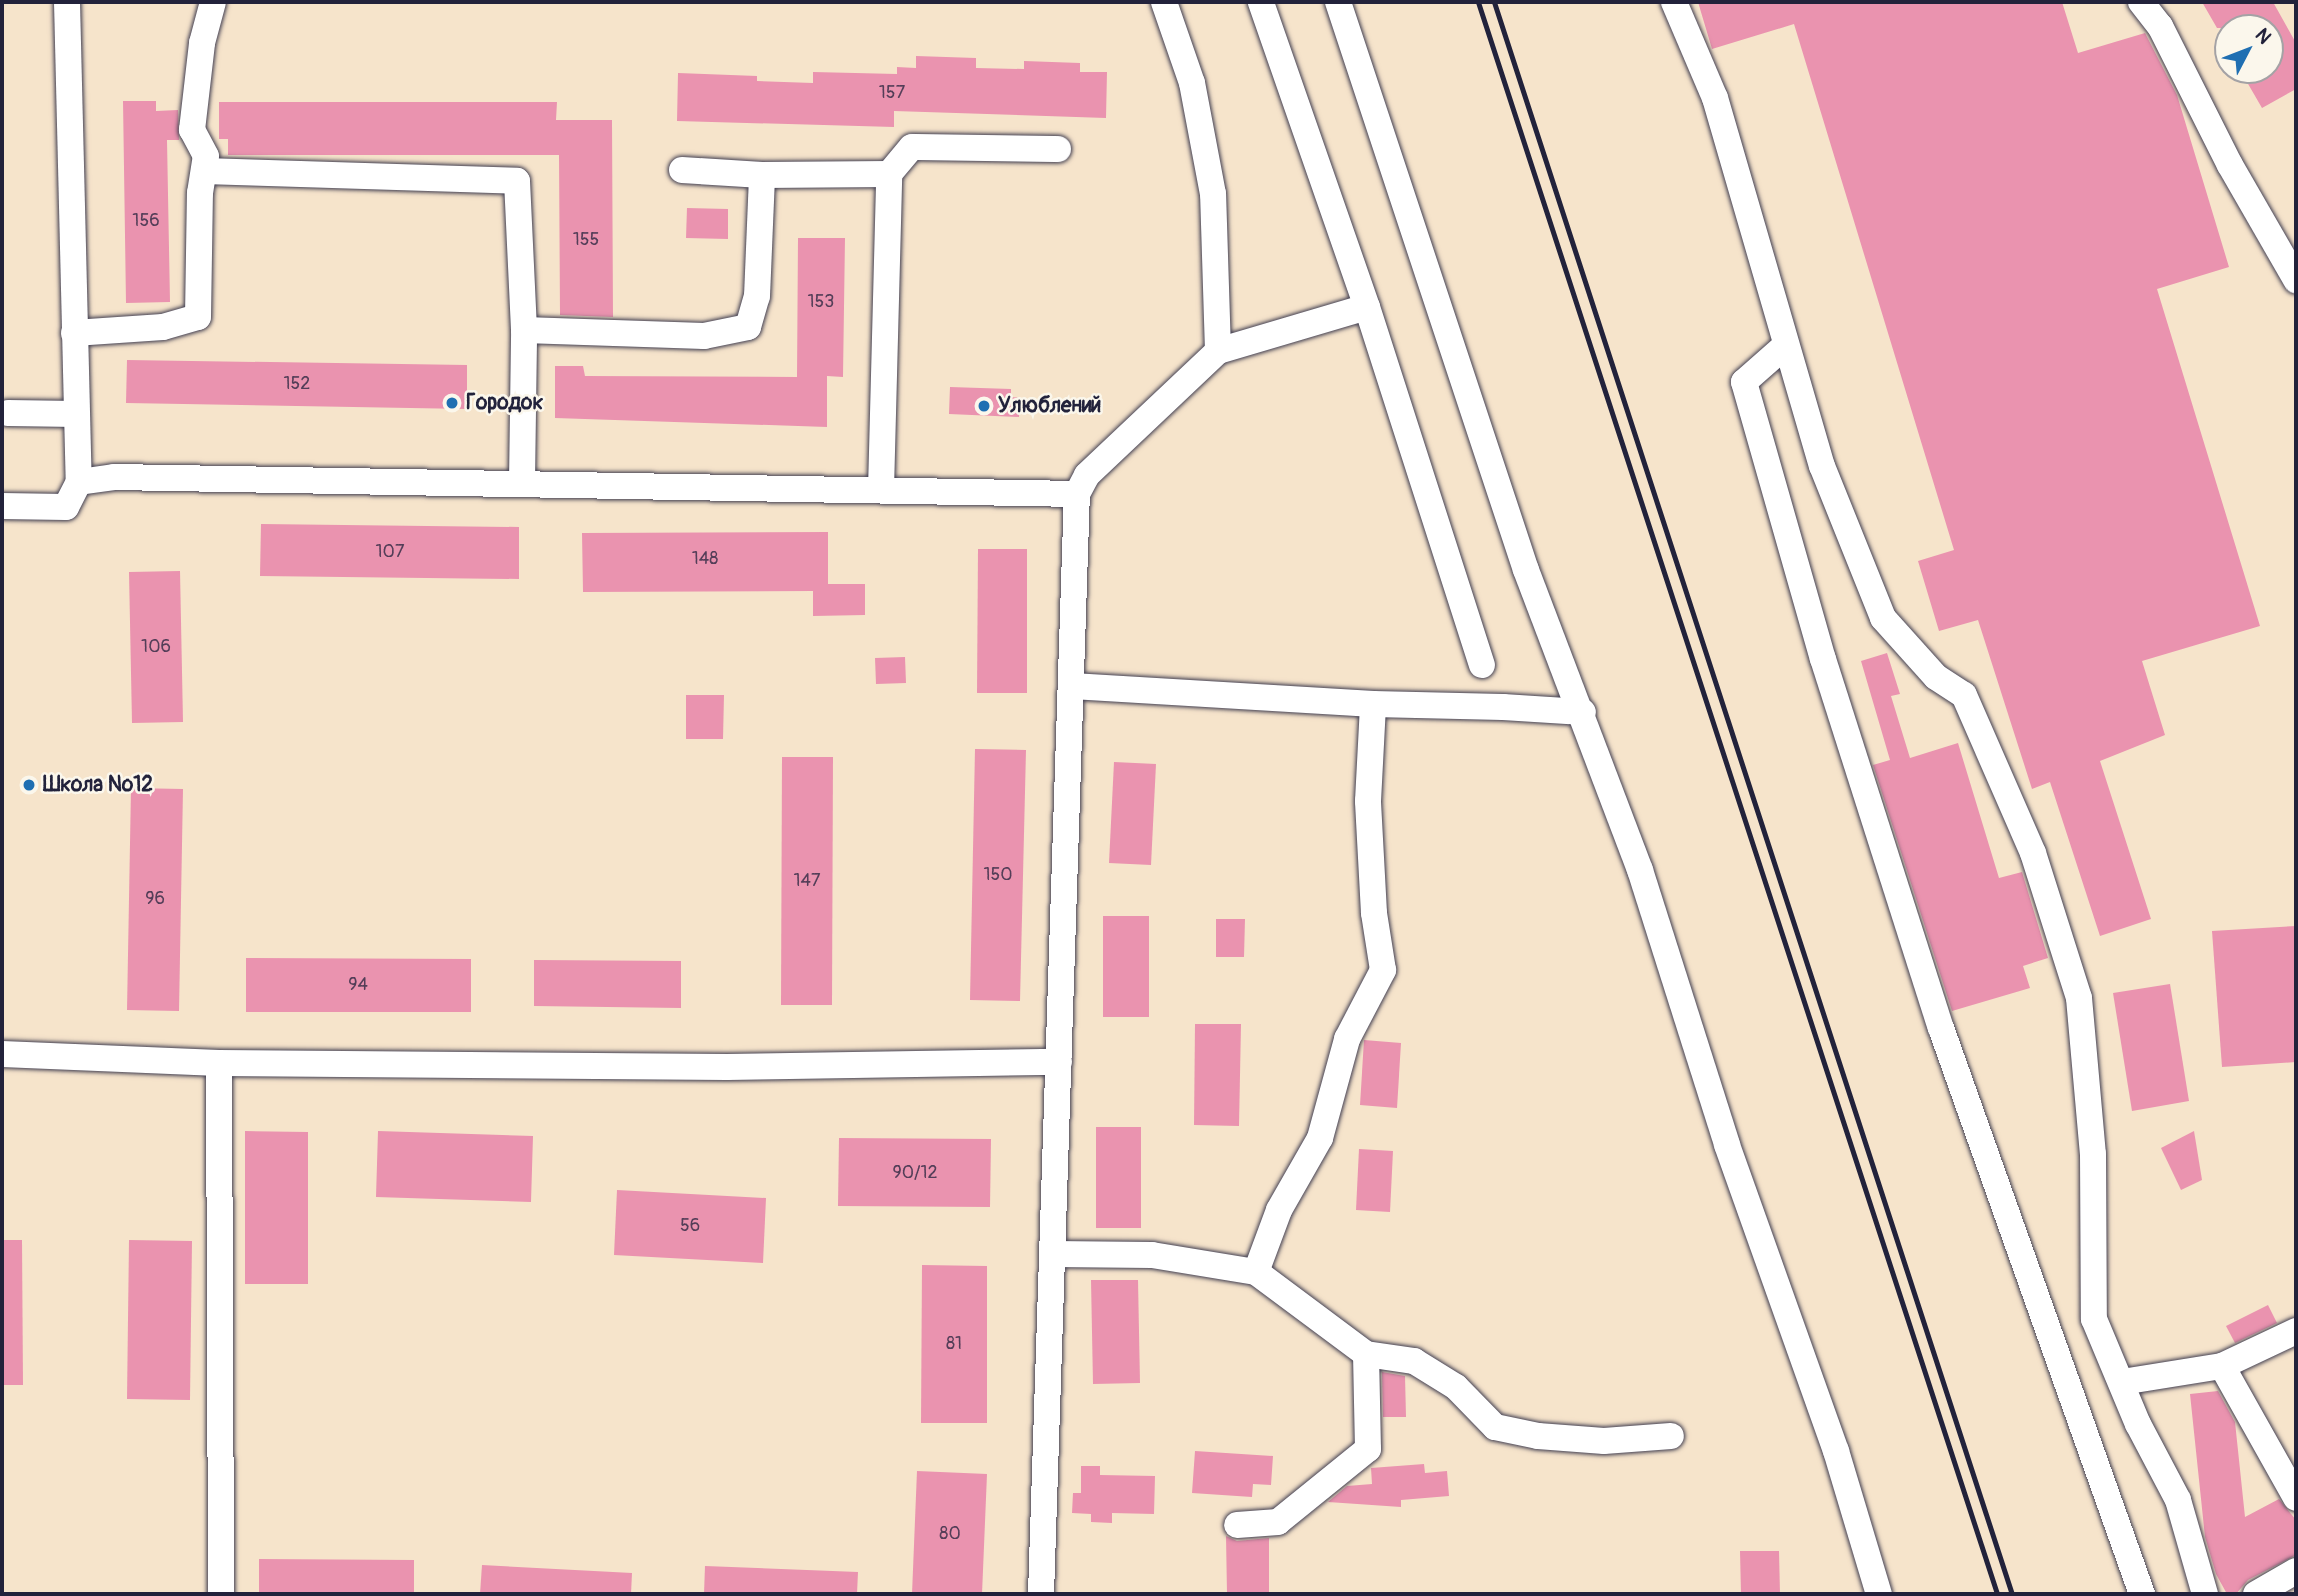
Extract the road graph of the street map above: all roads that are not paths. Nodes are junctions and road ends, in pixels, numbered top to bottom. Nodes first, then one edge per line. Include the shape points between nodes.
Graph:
1 (67, 2) edge
2 (213, 2) edge
3 (1164, 2) edge
4 (1261, 2) edge
5 (1338, 2) edge
6 (1674, 2) edge
7 (2141, 2) edge
8 (1058, 149) dead end
9 (682, 170) dead end
10 (204, 172) junction
11 (889, 174) junction
12 (762, 175) junction
13 (2296, 280) edge
14 (1367, 307) junction
15 (524, 330) junction
16 (74, 333) junction
17 (1786, 345) junction
18 (1218, 351) junction
19 (8, 413) dead end
20 (77, 414) junction
21 (79, 482) junction
22 (522, 482) junction
23 (881, 490) junction
24 (1077, 494) junction
25 (2, 506) edge
26 (1482, 665) dead end
27 (1072, 687) junction
28 (1373, 704) junction
29 (1583, 712) junction
30 (2, 1054) edge
31 (1059, 1062) junction
32 (219, 1063) junction
33 (1053, 1254) junction
34 (1256, 1272) junction
35 (2296, 1331) edge
36 (1366, 1354) junction
37 (2222, 1366) junction
38 (2122, 1382) junction
39 (1671, 1436) dead end
40 (2296, 1498) edge
41 (1237, 1525) dead end
42 (2296, 1571) edge
43 (221, 1594) edge
44 (1041, 1594) edge
45 (1879, 1594) edge
46 (2142, 1594) edge
47 (2205, 1594) edge
48 (2256, 1594) edge

1 - 16 street
2 - 10 street via 202,43 192,130 206,156
3 - 18 street via 1192,83 1213,194
4 - 14 street
5 - 29 street via 1526,570
6 - 17 street via 1715,98
7 - 13 street via 2160,26 2230,165
8 - 11 street via 912,147
9 - 12 street
10 - 15 street via 517,181
10 - 16 street via 198,317 163,327
11 - 12 street
11 - 23 street
12 - 15 street via 757,296 748,327 704,336
14 - 18 street
14 - 26 street
15 - 22 street
16 - 20 street
17 - 38 street via 1822,466 1883,618 1936,677 1964,695 2033,853 2079,998 2093,1154 2094,1319
17 - 46 street via 1744,382 1823,659 1936,1015
18 - 24 street via 1087,475
19 - 20 street
20 - 21 street
21 - 22 street via 114,477
21 - 25 street via 66,507
22 - 23 street
23 - 24 street
24 - 27 street
27 - 28 street
27 - 31 street
28 - 29 street
28 - 34 street via 1368,801 1374,913 1383,970 1347,1039 1320,1138 1279,1210
29 - 45 street via 1640,870 1727,1145 1836,1451
30 - 32 street
31 - 32 street via 727,1067
31 - 33 street
32 - 43 street
33 - 34 street via 1152,1255
33 - 44 street
34 - 36 street
35 - 37 street
36 - 39 street via 1414,1361 1456,1387 1495,1427 1604,1441
36 - 41 street via 1368,1449 1278,1521
37 - 38 street
37 - 40 street
38 - 47 street via 2138,1424 2178,1500
42 - 48 street

